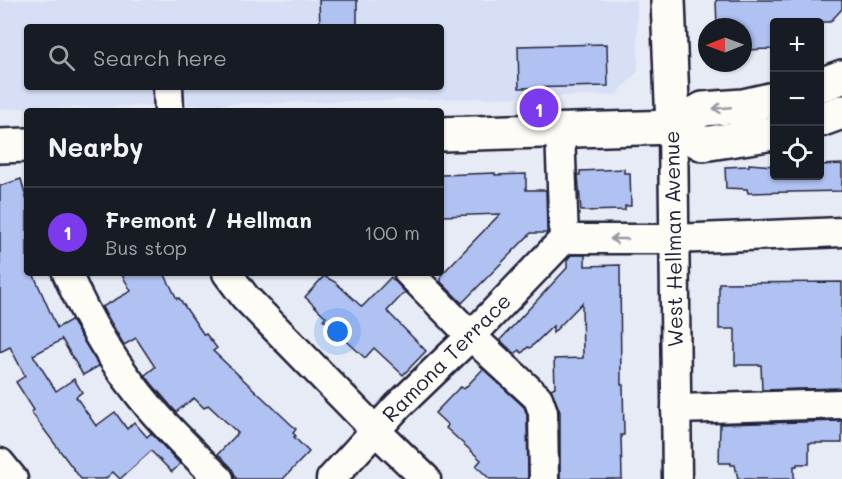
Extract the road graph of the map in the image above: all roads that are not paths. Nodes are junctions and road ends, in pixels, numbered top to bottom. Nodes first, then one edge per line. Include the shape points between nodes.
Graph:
1 (668, 0) edge
2 (842, 77) edge
3 (824, 83) edge
4 (168, 90) edge
5 (770, 100) edge
6 (169, 108) edge
7 (842, 112) edge
8 (824, 118) edge
9 (673, 128) junction
10 (560, 131) junction
11 (444, 134) edge
12 (770, 134) edge
13 (24, 145) edge
14 (0, 146) edge
15 (842, 232) edge
16 (564, 239) junction
17 (674, 239) junction
18 (69, 276) edge
19 (229, 276) edge
20 (413, 276) edge
21 (471, 336) junction
22 (842, 404) edge
23 (676, 409) junction
24 (376, 431) junction
25 (0, 463) edge
26 (13, 479) edge
27 (219, 479) edge
28 (331, 479) edge
29 (426, 479) edge
30 (544, 479) edge
31 (677, 479) edge

1 - 9 main road, West Hellman Avenue
2 - 3 main road
4 - 6 street
5 -> 9 main road via 703,110
7 - 8 main road
9 - 10 main road
9 - 12 main road via 703,144
9 - 17 street, West Hellman Avenue
10 - 11 main road
10 - 16 street
13 - 14 main road
15 - 17 street
17 -> 16 street
16 - 21 street, Ramona Terrace
17 - 23 street, West Hellman Avenue
18 - 27 street via 99,335 133,386
19 - 24 street via 245,297
20 - 21 street
21 - 24 street, Ramona Terrace
21 - 30 street via 538,398 543,412
22 - 23 street
23 - 31 street, West Hellman Avenue
24 - 28 street, Ramona Terrace
24 - 29 street
25 - 26 street

